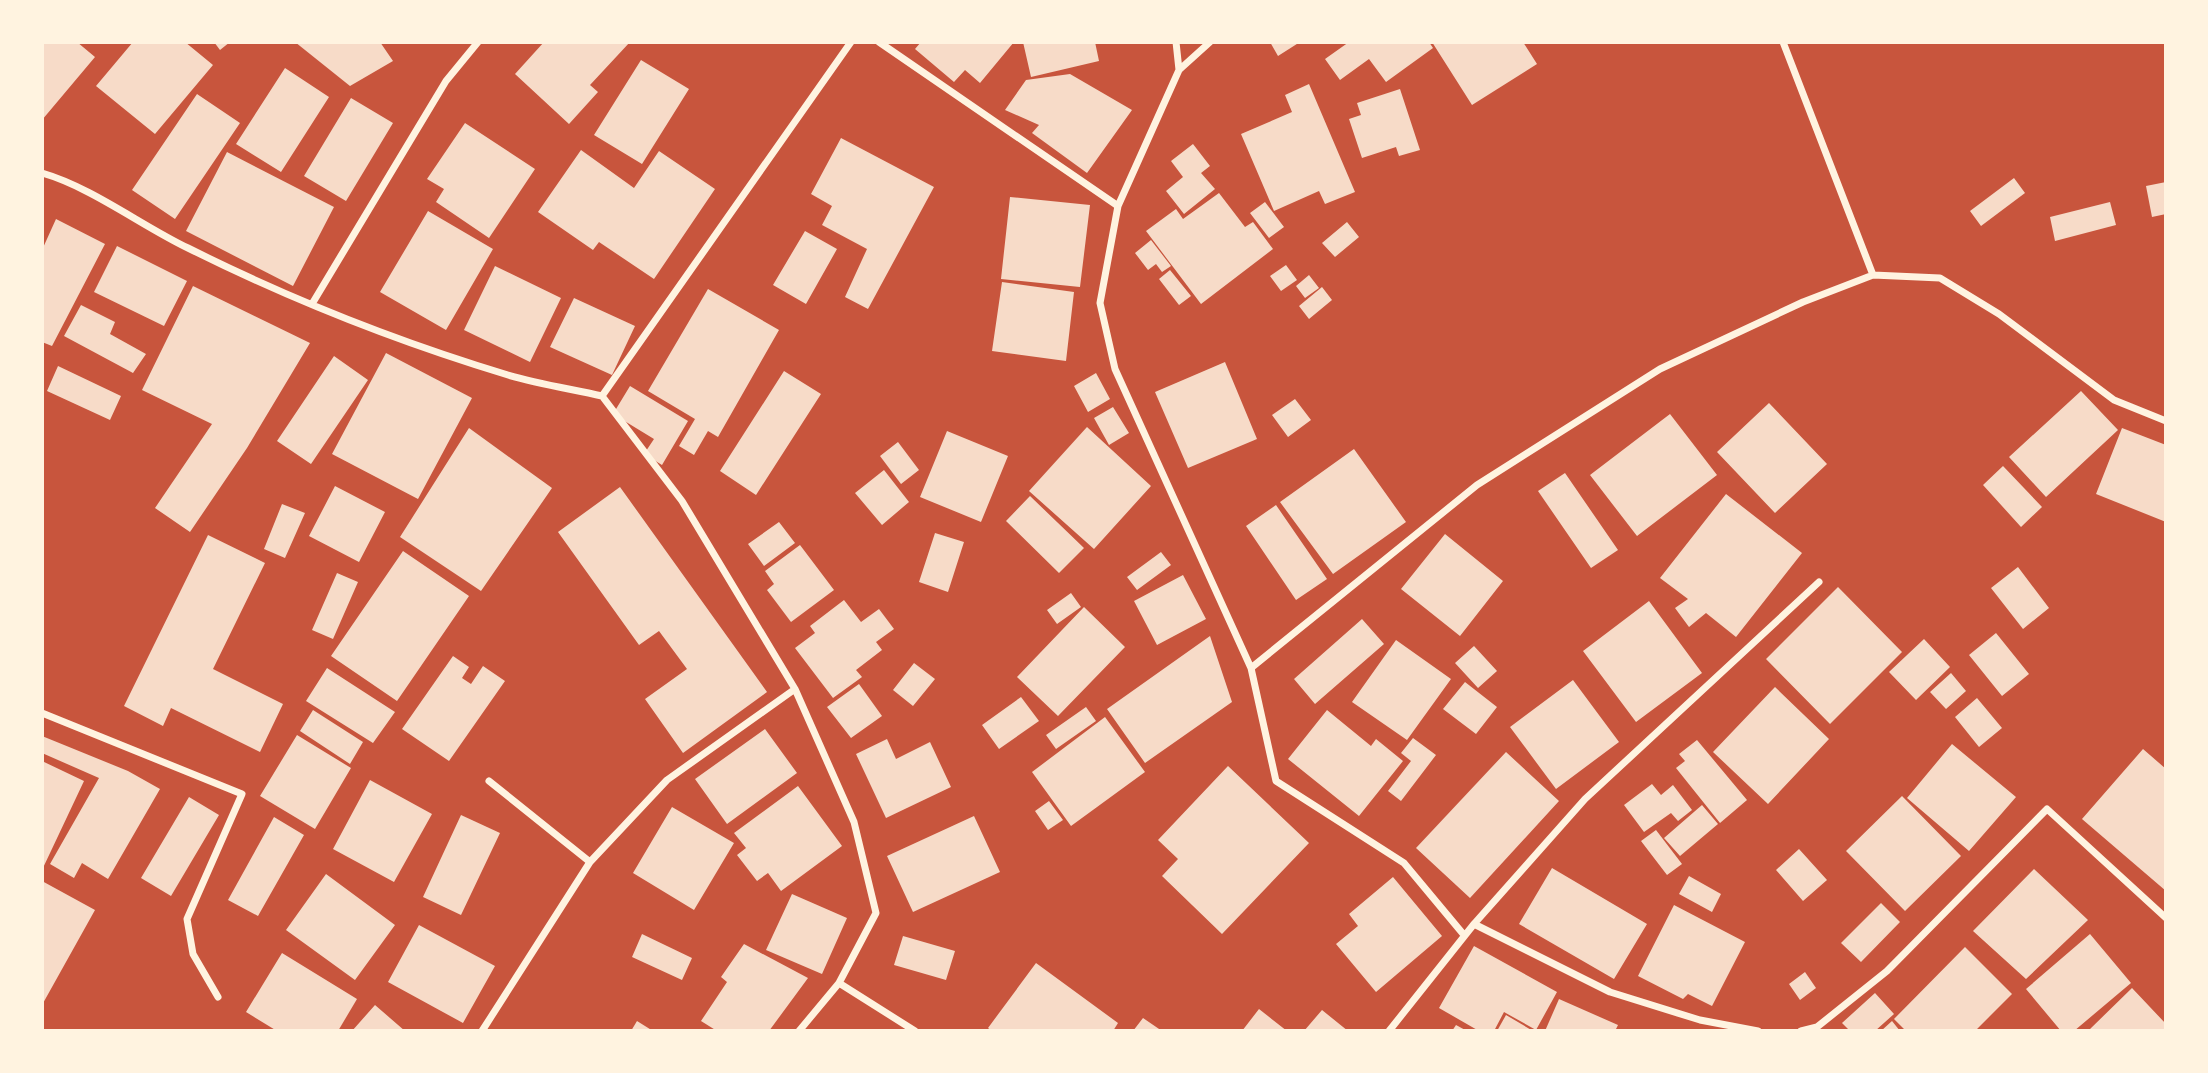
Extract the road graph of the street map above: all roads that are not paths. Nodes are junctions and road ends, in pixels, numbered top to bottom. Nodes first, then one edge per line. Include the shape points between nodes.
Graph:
1 (478, 42) edge
2 (851, 42) edge
3 (879, 42) edge
4 (1176, 42) edge
5 (1210, 42) edge
6 (1783, 42) edge
7 (1179, 70) junction
8 (42, 173) edge
9 (1118, 206) junction
10 (1873, 275) junction
11 (312, 304) junction
12 (602, 396) junction
13 (2166, 421) edge
14 (1819, 582) dead end
15 (1251, 668) junction
16 (795, 689) junction
17 (42, 713) edge
18 (489, 781) dead end
19 (590, 862) junction
20 (2166, 918) edge
21 (1474, 924) junction
22 (1465, 935) junction
23 (839, 983) junction
24 (218, 996) dead end
25 (482, 1031) edge
26 (799, 1031) edge
27 (915, 1031) edge
28 (1389, 1031) edge
29 (1758, 1031) edge
30 (1801, 1031) edge

1 - 11 street via 446,81
2 - 12 street
3 - 9 street
4 - 7 street
5 - 7 street
6 - 10 street
7 - 9 street
8 - 11 street via 187,248
9 - 15 street via 1100,303 1115,369
10 - 13 street via 1940,278 1999,314 2114,400
10 - 15 street via 1803,302 1649,377 1477,485
11 - 12 street via 511,376
12 - 16 street via 682,501
14 - 21 street via 1586,799
15 - 22 street via 1276,781 1404,863
16 - 19 street via 667,780
16 - 23 street via 854,822 876,913
17 - 24 street via 242,794 187,919 193,954
18 - 19 street
19 - 25 street
20 - 30 street via 2047,809 1887,971 1817,1027
21 - 22 street
21 - 29 street via 1610,992 1700,1020
22 - 28 street
23 - 26 street
23 - 27 street

